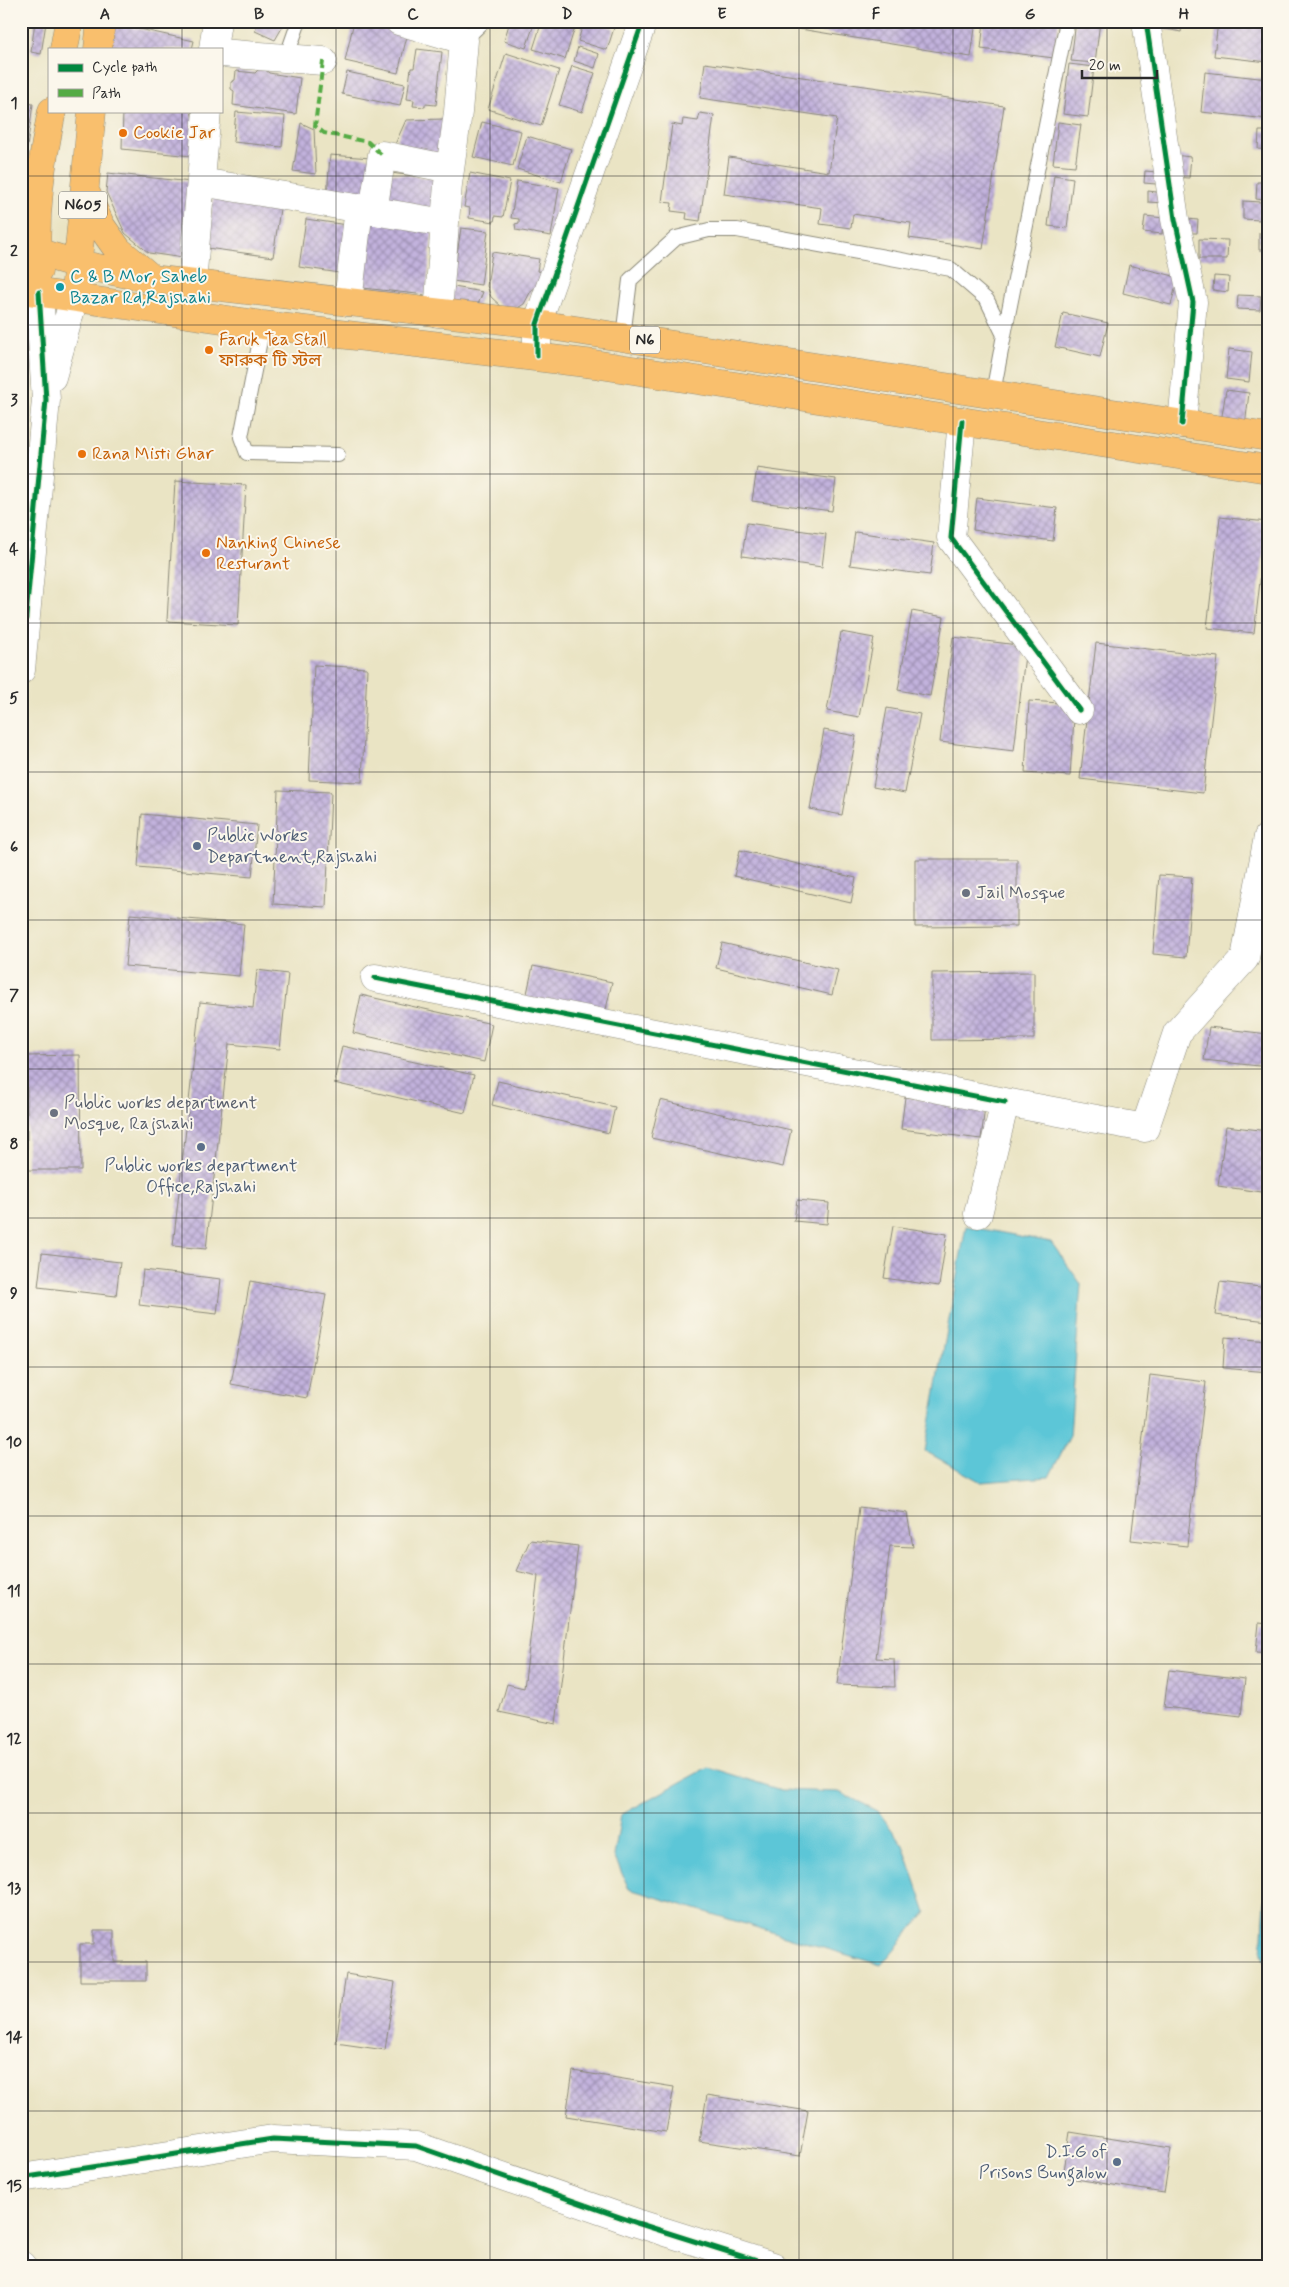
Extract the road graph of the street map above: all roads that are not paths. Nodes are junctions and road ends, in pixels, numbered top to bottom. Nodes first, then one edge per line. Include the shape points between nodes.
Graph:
1 (69, 21) edge
2 (100, 21) edge
3 (217, 21) edge
4 (299, 21) edge
5 (399, 21) edge
6 (643, 21) edge
7 (1068, 21) edge
8 (1146, 21) edge
9 (474, 30) edge
10 (64, 48) edge
11 (98, 48) edge
12 (212, 48) edge
13 (222, 53) edge
14 (286, 58) junction
15 (323, 61) dead end
16 (52, 112) edge
17 (92, 112) edge
18 (207, 112) edge
19 (450, 169) junction
20 (39, 180) junction
21 (201, 182) junction
22 (84, 190) junction
23 (21, 206) edge
24 (366, 209) junction
25 (445, 223) junction
26 (29, 252) edge
27 (78, 264) junction
28 (152, 279) junction
29 (192, 284) junction
30 (30, 291) edge
31 (74, 298) junction
32 (348, 302) junction
33 (438, 313) junction
34 (538, 324) junction
35 (263, 325) junction
36 (1004, 335) junction
37 (623, 337) junction
38 (537, 356) junction
39 (993, 393) junction
40 (46, 400) junction
41 (962, 421) junction
42 (1182, 424) junction
43 (1268, 437) edge
44 (338, 455) dead end
45 (1268, 469) edge
46 (21, 670) edge
47 (1080, 710) dead end
48 (1268, 837) edge
49 (375, 978) dead end
50 (1005, 1102) junction
51 (978, 1214) dead end
52 (21, 2178) edge
53 (773, 2266) edge

1 - 10 highway
2 - 11 highway
3 - 12 street
4 - 14 lane
5 - 9 street
6 - 34 street
7 - 36 lane
8 - 42 street via 1174,218 1193,302
9 - 19 street
13 - 14 street
14 - 15 street
16 - 20 highway, N605
17 - 22 highway, N605
18 - 21 street
19 - 24 street via 382,155
19 - 25 street
20 - 23 highway
20 - 26 highway, N605
21 - 24 street
21 - 29 street
22 - 27 highway, N605
22 - 28 highway via 101,226 118,250
24 - 25 street
24 - 32 street
25 - 33 street
26 - 27 highway, N6
26 - 30 highway, N605
27 - 28 highway, N6
27 - 31 highway, N605
28 - 29 highway, N6
29 - 32 highway, N6
30 - 31 highway, N6
30 - 40 street
31 - 35 highway, N6
31 - 40 street
32 - 33 highway, N6
33 - 34 highway, N6
34 - 37 highway, N6
34 - 38 street
35 - 38 highway, N6
35 - 44 lane via 240,437 247,453
36 - 37 lane via 987,300 951,269 738,230 709,230 676,238 630,280
36 - 39 lane
37 - 39 highway, N6
38 - 41 highway, N6
39 - 42 highway, N6
40 - 46 street
41 - 45 highway, N6
41 - 47 street via 951,538
42 - 43 highway, N6
48 - 50 street via 1245,958 1177,1033 1145,1128
49 - 50 street
50 - 51 street
52 - 53 street via 273,2139 416,2146 637,2223

